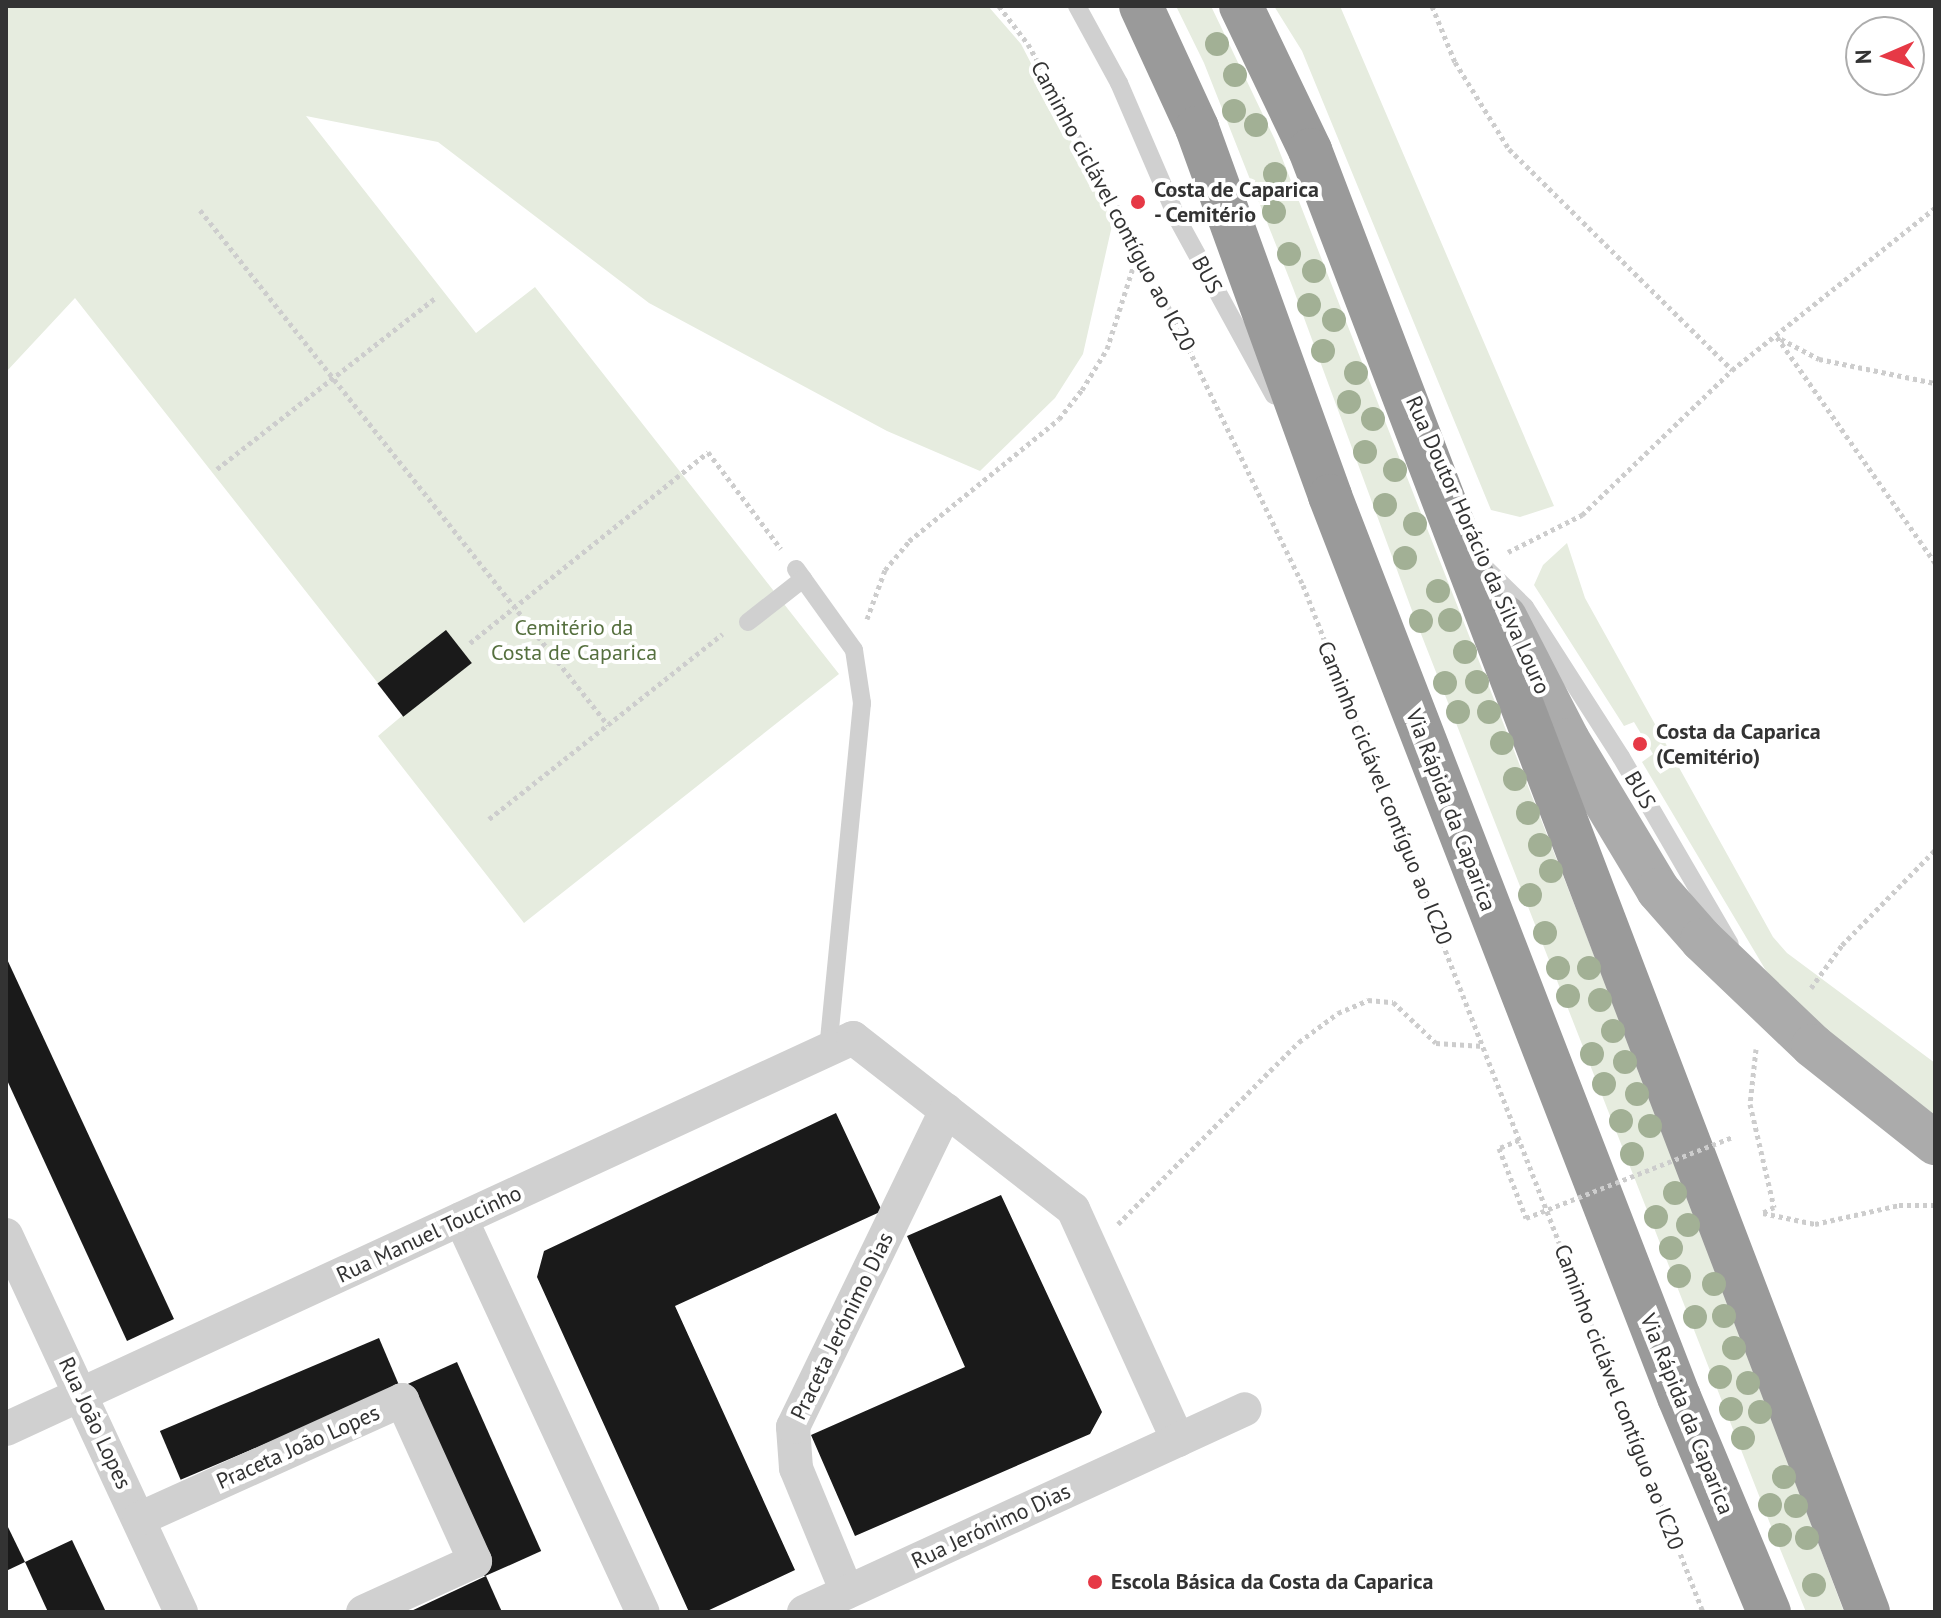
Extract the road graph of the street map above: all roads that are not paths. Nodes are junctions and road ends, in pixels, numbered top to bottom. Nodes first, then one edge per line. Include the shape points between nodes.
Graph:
1 (1077, 6) edge
2 (1141, 6) edge
3 (1241, 6) edge
4 (1310, 150) junction
5 (1330, 496) junction
6 (1481, 565) junction
7 (748, 622) dead end
8 (1789, 1023) junction
9 (840, 1044) junction
10 (946, 1110) junction
11 (1935, 1143) edge
12 (461, 1219) junction
13 (6, 1235) edge
14 (82, 1394) junction
15 (1245, 1409) dead end
16 (6, 1429) edge
17 (1178, 1440) junction
18 (139, 1519) junction
19 (847, 1592) junction
20 (181, 1612) edge
21 (363, 1612) edge
22 (643, 1612) edge
23 (804, 1612) edge
24 (1769, 1612) edge
25 (1868, 1612) edge

1 - 5 lane, BUS via 1119,83 1191,246
2 - 5 highway, Via Rápida da Caparica via 1197,128
3 - 4 highway
4 - 6 main road, Rua Doutor Horácio da Silva Louro
4 - 25 highway
5 - 24 highway, Via Rápida da Caparica via 1679,1397
6 - 8 lane, BUS via 1525,607 1621,757 1734,952
6 - 8 main road, Rua Doutor Horácio da Silva Louro via 1623,838 1658,890
7 - 9 lane via 799,574 854,650 860,676
8 - 11 main road, Rua Doutor Horácio da Silva Louro
9 - 10 street
9 - 12 street, Rua Manuel Toucinho
10 - 17 street via 1073,1209
10 - 19 street, Praceta Jerónimo Dias via 793,1427 796,1468
12 - 14 street, Rua Manuel Toucinho
12 - 22 street
13 - 14 street, Rua João Lopes
14 - 16 street, Rua Manuel Toucinho
14 - 18 street, Rua João Lopes
15 - 17 street, Rua Jerónimo Dias
17 - 19 street, Rua Jerónimo Dias
18 - 20 street, Rua João Lopes
18 - 21 street, Praceta João Lopes via 402,1400 475,1561
19 - 23 street, Rua Jerónimo Dias

